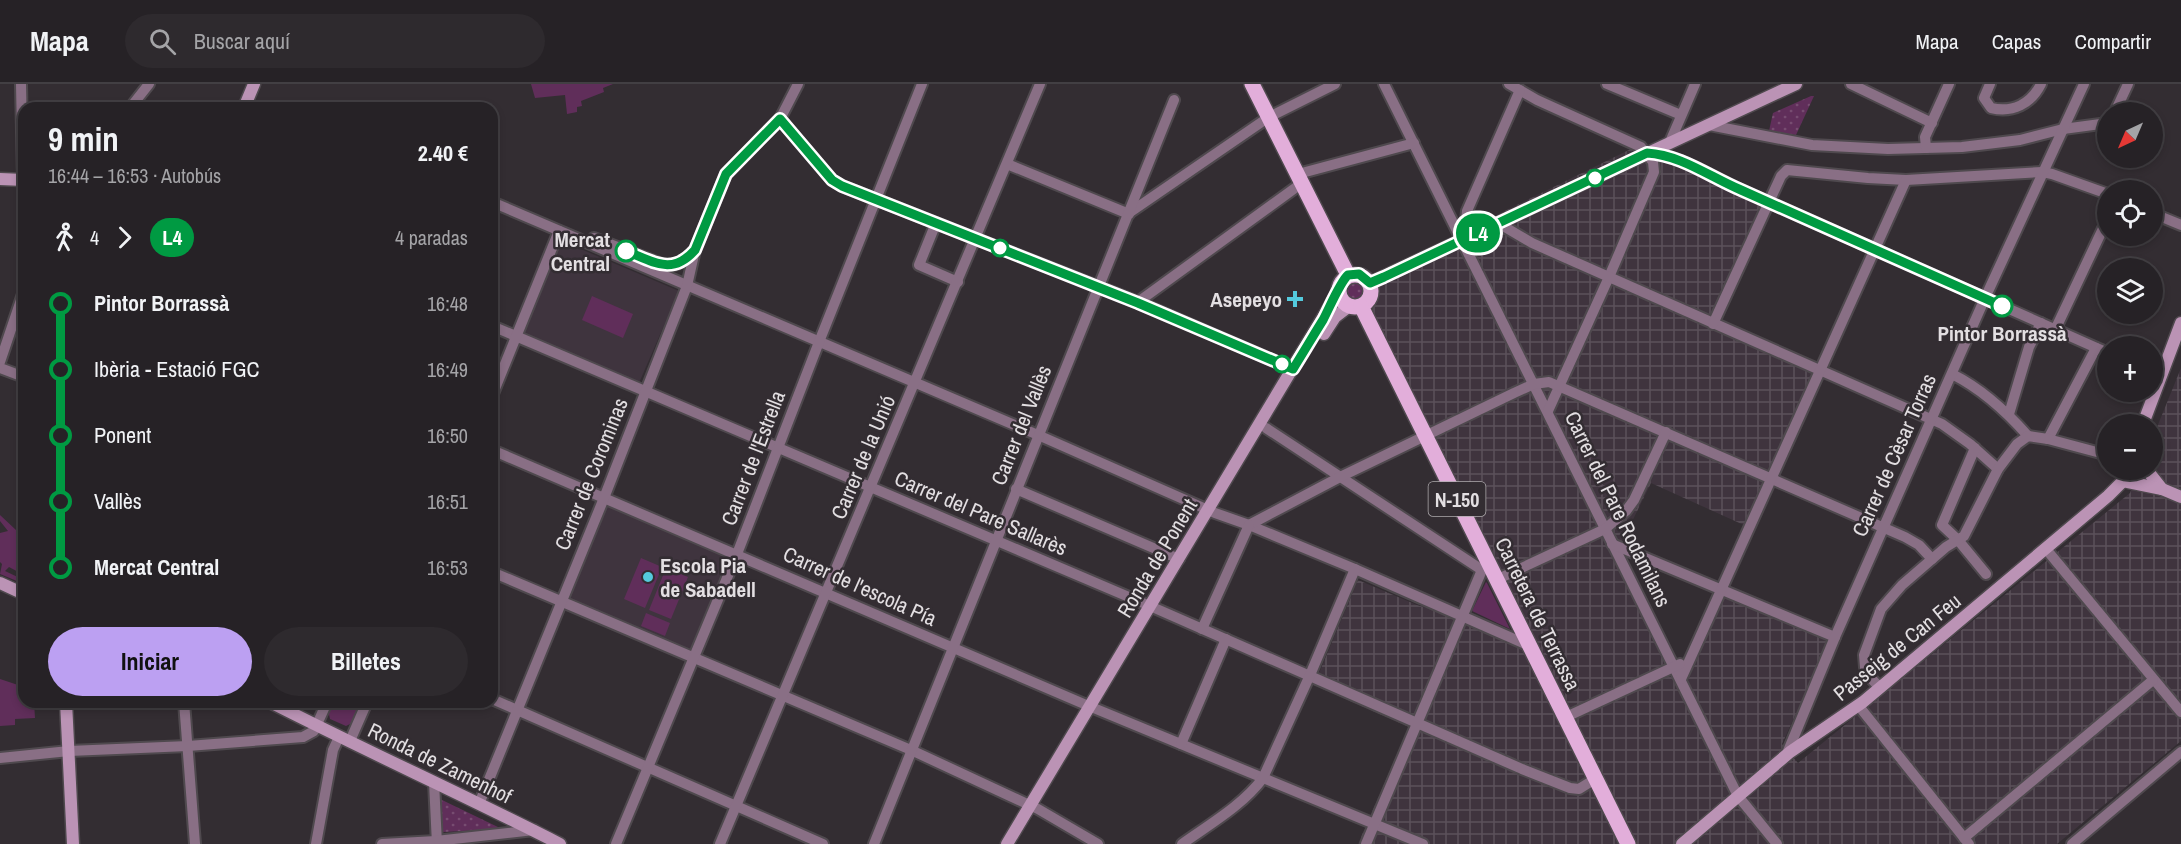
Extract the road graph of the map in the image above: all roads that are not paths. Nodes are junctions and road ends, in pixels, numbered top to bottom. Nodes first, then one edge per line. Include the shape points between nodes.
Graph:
1 (21, 84) edge
2 (148, 84) edge
3 (254, 84) edge
4 (798, 84) edge
5 (922, 84) edge
6 (1040, 84) edge
7 (1252, 84) edge
8 (1335, 84) edge
9 (1384, 84) edge
10 (1509, 84) edge
11 (1607, 84) edge
12 (1695, 84) edge
13 (1796, 84) edge
14 (1851, 84) edge
15 (1948, 84) edge
16 (1990, 84) edge
17 (2041, 84) edge
18 (2084, 84) edge
19 (2128, 84) edge
20 (1520, 90) junction
21 (1174, 100) dead end
22 (22, 102) edge
23 (134, 102) edge
24 (246, 102) edge
25 (2120, 102) edge
26 (1681, 115) junction
27 (1269, 117) junction
28 (780, 119) junction
29 (1932, 123) junction
30 (1709, 124) junction
31 (2097, 124) edge
32 (2063, 129) junction
33 (1670, 142) junction
34 (1414, 143) junction
35 (1926, 148) junction
36 (1647, 153) junction
37 (1007, 164) junction
38 (2042, 172) junction
39 (1300, 178) junction
40 (0, 179) edge
41 (18, 180) edge
42 (1906, 180) junction
43 (2097, 190) edge
44 (876, 198) junction
45 (1769, 202) junction
46 (498, 205) edge
47 (1129, 213) junction
48 (2163, 218) edge
49 (936, 222) junction
50 (1497, 224) junction
51 (2181, 225) edge
52 (559, 231) junction
53 (977, 238) junction
54 (1467, 238) junction
55 (2097, 241) edge
56 (1875, 249) junction
57 (695, 250) junction
58 (667, 266) junction
59 (1348, 275) junction
60 (1609, 277) junction
61 (958, 282) junction
62 (1370, 283) junction
63 (687, 285) junction
64 (1098, 288) junction
65 (1339, 291) junction
66 (1985, 298) junction
67 (1138, 303) junction
68 (1355, 306) junction
69 (18, 322) edge
70 (2041, 323) junction
71 (2181, 323) edge
72 (1713, 324) junction
73 (498, 328) edge
74 (2055, 330) junction
75 (516, 336) junction
76 (819, 342) junction
77 (2096, 348) joint
78 (2163, 360) edge
79 (0, 362) edge
80 (0, 368) edge
81 (1293, 369) junction
82 (1820, 371) junction
83 (1952, 374) junction
84 (18, 375) edge
85 (498, 381) edge
86 (915, 383) junction
87 (1534, 384) junction
88 (1558, 385) junction
89 (645, 391) junction
90 (1548, 411) junction
91 (2009, 414) junction
92 (1932, 420) junction
93 (1266, 428) junction
94 (1666, 432) junction
95 (1038, 435) junction
96 (2028, 436) junction
97 (1426, 437) junction
98 (2048, 439) junction
99 (1975, 448) junction
100 (778, 449) junction
101 (2097, 452) edge
102 (498, 453) edge
103 (1998, 469) junction
104 (1340, 477) junction
105 (1772, 478) junction
106 (2120, 480) edge
107 (2138, 480) edge
108 (2155, 480) edge
109 (871, 488) junction
110 (1016, 489) junction
111 (2162, 489) junction
112 (2181, 497) edge
113 (604, 498) junction
114 (1211, 512) junction
115 (1249, 525) junction
116 (1884, 528) junction
117 (1605, 529) junction
118 (1958, 540) junction
119 (995, 541) junction
120 (1612, 544) junction
121 (2046, 549) junction
122 (737, 554) junction
123 (1179, 559) junction
124 (1932, 559) junction
125 (1485, 566) junction
126 (1355, 569) junction
127 (498, 575) edge
128 (1498, 579) junction
129 (0, 583) edge
130 (1722, 590) junction
131 (1999, 590) junction
132 (18, 591) edge
133 (827, 593) junction
134 (560, 602) junction
135 (1154, 608) junction
136 (1462, 617) junction
137 (1202, 629) junction
138 (1835, 637) junction
139 (1226, 639) junction
140 (1530, 646) junction
141 (953, 648) junction
142 (693, 657) junction
143 (1690, 659) junction
144 (1675, 667) junction
145 (1310, 675) junction
146 (1681, 679) junction
147 (2153, 680) junction
148 (1880, 688) junction
149 (783, 696) junction
150 (498, 701) edge
151 (1858, 705) junction
152 (66, 708) edge
153 (185, 708) edge
154 (281, 708) edge
155 (325, 708) edge
156 (364, 708) edge
157 (1094, 708) junction
158 (518, 709) junction
159 (2181, 712) edge
160 (1566, 717) junction
161 (1418, 723) junction
162 (317, 727) junction
163 (344, 739) junction
164 (1181, 744) junction
165 (188, 746) junction
166 (911, 750) junction
167 (69, 751) junction
168 (2181, 752) edge
169 (1786, 756) junction
170 (0, 758) edge
171 (648, 768) junction
172 (1263, 778) junction
173 (1595, 779) junction
174 (434, 782) junction
175 (1738, 796) junction
176 (479, 804) junction
177 (736, 806) junction
178 (1034, 807) junction
179 (1374, 824) junction
180 (534, 830) junction
181 (545, 840) edge
182 (1966, 841) edge
183 (436, 843) edge
184 (1190, 843) edge
185 (73, 844) edge
186 (195, 844) edge
187 (316, 844) edge
188 (382, 844) edge
189 (560, 844) edge
190 (616, 844) edge
191 (720, 844) edge
192 (823, 844) edge
193 (874, 844) edge
194 (1007, 844) edge
195 (1016, 844) edge
196 (1098, 844) edge
197 (1366, 844) edge
198 (1423, 844) edge
199 (1628, 844) edge
200 (1682, 844) edge
201 (1777, 844) edge
202 (2072, 844) edge

1 - 22 street
2 - 23 street
3 - 24 main road
4 - 28 street, Carrer de Corominas
5 - 44 street, Carrer de l'Estrella
6 - 37 street, Carrer de la Unió
7 - 27 main road
8 - 27 street
9 - 34 street, Carrer del Pare Rodamilans
10 - 20 street
11 - 26 street
12 - 26 street
13 - 30 main road
14 - 29 street
15 - 29 street
16 - 17 street via 1984,98 1990,108 1996,109 2022,105
18 - 32 street, Carrer de Cèsar Torras
19 - 25 street
20 - 36 street
20 - 54 street via 1467,211
21 - 47 street, Carrer del Vallès
26 - 33 street
27 - 39 main road
27 - 47 street
28 - 44 street via 832,180
28 - 57 street, Carrer de Corominas via 726,174
29 - 35 street via 1925,137
30 - 33 main road
30 - 35 street via 1812,145
31 - 32 street
32 - 35 street via 2020,140
32 - 38 street, Carrer de Cèsar Torras
33 - 36 main road
34 - 39 street
34 - 54 street, Carrer del Pare Rodamilans
36 - 45 street via 1667,155
36 - 50 main road
36 - 60 street via 1654,172
37 - 47 street
37 - 53 street, Carrer de la Unió
38 - 42 street
38 - 43 street
38 - 66 street, Carrer de Cèsar Torras
39 - 59 main road
39 - 67 street
40 - 41 main road
42 - 45 street via 1789,170 1784,172
42 - 56 street
44 - 49 street
44 - 76 street, Carrer de l'Estrella
45 - 56 street
45 - 72 street
46 - 52 street
47 - 64 street, Carrer del Vallès
48 - 51 street
49 - 53 street
49 - 61 street via 919,265
50 - 54 main road
50 - 60 street
52 - 58 street via 586,235
52 - 63 street
52 - 75 street
53 - 61 street, Carrer de la Unió
53 - 64 street
54 - 62 main road
54 - 87 street, Carrer del Pare Rodamilans
55 - 74 street
56 - 66 street
56 - 82 street
57 - 58 street via 677,265
57 - 63 street, Carrer de Corominas
58 - 63 street
59 - 62 main road via 1359,274
59 - 65 main road
60 - 72 street
60 - 88 street
61 - 86 street, Carrer de la Unió
62 - 68 main road via 1370,297
63 - 76 street
63 - 89 street, Carrer de Corominas
64 - 67 street
64 - 95 street, Carrer del Vallès
65 - 68 main road via 1342,301
65 - 81 main road, Ronda de Ponent
66 - 70 street
66 - 83 street, Carrer de Cèsar Torras
67 - 81 street
68 - 93 main road, Ronda de Ponent via 1335,317
68 - 97 main road, Carretera de Terrassa / N-150
69 - 79 street
70 - 74 street
70 - 91 street via 2029,347
71 - 78 main road
72 - 82 street
73 - 75 street, Carrer del Pare Sallarès
74 - 77 street
75 - 85 street
75 - 89 street, Carrer del Pare Sallarès
76 - 86 street
76 - 100 street, Carrer de l'Estrella
77 - 98 street
80 - 84 street
81 - 114 main road, Ronda de Ponent
82 - 92 street
82 - 105 street
83 - 91 street
83 - 92 street, Carrer de Cèsar Torras
86 - 95 street
86 - 109 street, Carrer de la Unió
87 - 88 street
87 - 90 street, Carrer del Pare Rodamilans
87 - 97 street
88 - 90 street
88 - 94 street
89 - 100 street, Carrer del Pare Sallarès
89 - 113 street, Carrer de Corominas
90 - 117 street, Carrer del Pare Rodamilans
91 - 96 street
92 - 99 street
92 - 116 street, Carrer de Cèsar Torras
93 - 104 street
93 - 114 main road, Ronda de Ponent
94 - 105 street
94 - 117 street via 1634,500
95 - 110 street, Carrer del Vallès
95 - 114 street
96 - 98 street
96 - 103 street
97 - 104 street
97 - 125 main road, Carretera de Terrassa / N-150
98 - 101 street
99 - 103 street
99 - 118 street via 1942,519 1944,529
100 - 109 street, Carrer del Pare Sallarès
100 - 122 street, Carrer de l'Estrella
102 - 113 street, Carrer de l'escola Pía
103 - 118 street via 1964,536
104 - 115 street
104 - 125 street
105 - 116 street
105 - 130 street
106 - 121 main road, Passeig de Can Feu
107 - 111 main road
108 - 111 main road
109 - 119 street, Carrer del Pare Sallarès
109 - 133 street, Carrer de la Unió
110 - 119 street, Carrer del Vallès
110 - 123 street
111 - 112 main road
113 - 122 street, Carrer de l'escola Pía
113 - 134 street, Carrer de Corominas
114 - 115 street
114 - 123 main road, Ronda de Ponent
114 - 135 main road, Ronda de Ponent
115 - 126 street
115 - 137 street
116 - 124 street via 1919,545
116 - 138 street, Carrer de Cèsar Torras
117 - 120 street, Carrer del Pare Rodamilans
117 - 128 street
118 - 124 street
118 - 131 street
119 - 135 street, Carrer del Pare Sallarès
119 - 141 street, Carrer del Vallès
120 - 130 street
120 - 144 street, Carrer del Pare Rodamilans
121 - 131 main road, Passeig de Can Feu
121 - 147 street
122 - 133 street, Carrer de l'escola Pía
122 - 142 street, Carrer de l'Estrella
123 - 135 main road, Ronda de Ponent
124 - 148 street via 1881,609 1864,656 1869,676
125 - 128 main road, Carretera de Terrassa / N-150
125 - 136 street
126 - 136 street
126 - 145 street
127 - 134 street
128 - 140 main road, Carretera de Terrassa / N-150
129 - 132 main road
130 - 138 street
130 - 143 street
131 - 148 main road, Passeig de Can Feu
133 - 141 street, Carrer de l'escola Pía
133 - 149 street, Carrer de la Unió
134 - 142 street
134 - 158 street, Carrer de Corominas
135 - 137 street, Carrer del Pare Sallarès
135 - 157 main road, Ronda de Ponent
136 - 140 street
136 - 161 street
137 - 139 street, Carrer del Pare Sallarès
138 - 169 street, Carrer de Cèsar Torras
139 - 145 street, Carrer del Pare Sallarès
139 - 164 street
140 - 160 main road, Carretera de Terrassa / N-150
141 - 157 street, Carrer de l'escola Pía
141 - 166 street, Carrer del Vallès
142 - 149 street
142 - 171 street, Carrer de l'Estrella
143 - 144 street
143 - 146 street
144 - 146 street, Carrer del Pare Rodamilans
144 - 160 street
145 - 161 street, Carrer del Pare Sallarès
145 - 172 street
146 - 175 street, Carrer del Pare Rodamilans
147 - 159 street
147 - 182 street
148 - 151 main road, Passeig de Can Feu
149 - 166 street
149 - 177 street, Carrer de la Unió
150 - 158 street
151 - 169 main road, Passeig de Can Feu
151 - 182 street
152 - 167 main road
153 - 165 street
154 - 162 main road, Ronda de Zamenhof
155 - 162 street
156 - 163 street
157 - 164 street, Carrer de l'escola Pía
157 - 178 main road, Ronda de Ponent
158 - 171 street
158 - 176 street, Carrer de Corominas
160 - 173 main road, Carretera de Terrassa / N-150
161 - 173 street, Carrer del Pare Sallarès via 1570,788 1579,789
161 - 179 street
162 - 163 main road, Ronda de Zamenhof
162 - 165 street via 303,737
163 - 174 main road, Ronda de Zamenhof
163 - 187 street via 333,750
164 - 172 street, Carrer de l'escola Pía
165 - 167 street
165 - 186 street
166 - 178 street
166 - 193 street, Carrer del Vallès
167 - 170 street
167 - 185 main road
168 - 202 street
169 - 175 main road, Passeig de Can Feu
171 - 177 street
171 - 190 street, Carrer de l'Estrella
172 - 179 street, Carrer de l'escola Pía
172 - 184 street
173 - 199 main road, Carretera de Terrassa / N-150
174 - 176 main road, Ronda de Zamenhof
174 - 183 street
175 - 200 main road, Passeig de Can Feu
175 - 201 street, Carrer del Pare Rodamilans
176 - 180 main road, Ronda de Zamenhof
177 - 191 street, Carrer de la Unió
177 - 192 street
178 - 194 main road, Ronda de Ponent
178 - 195 main road, Ronda de Ponent
178 - 196 street
179 - 197 street
179 - 198 street, Carrer de l'escola Pía
180 - 181 main road, Ronda de Zamenhof
180 - 183 street
181 - 189 main road, Ronda de Zamenhof
183 - 188 street

